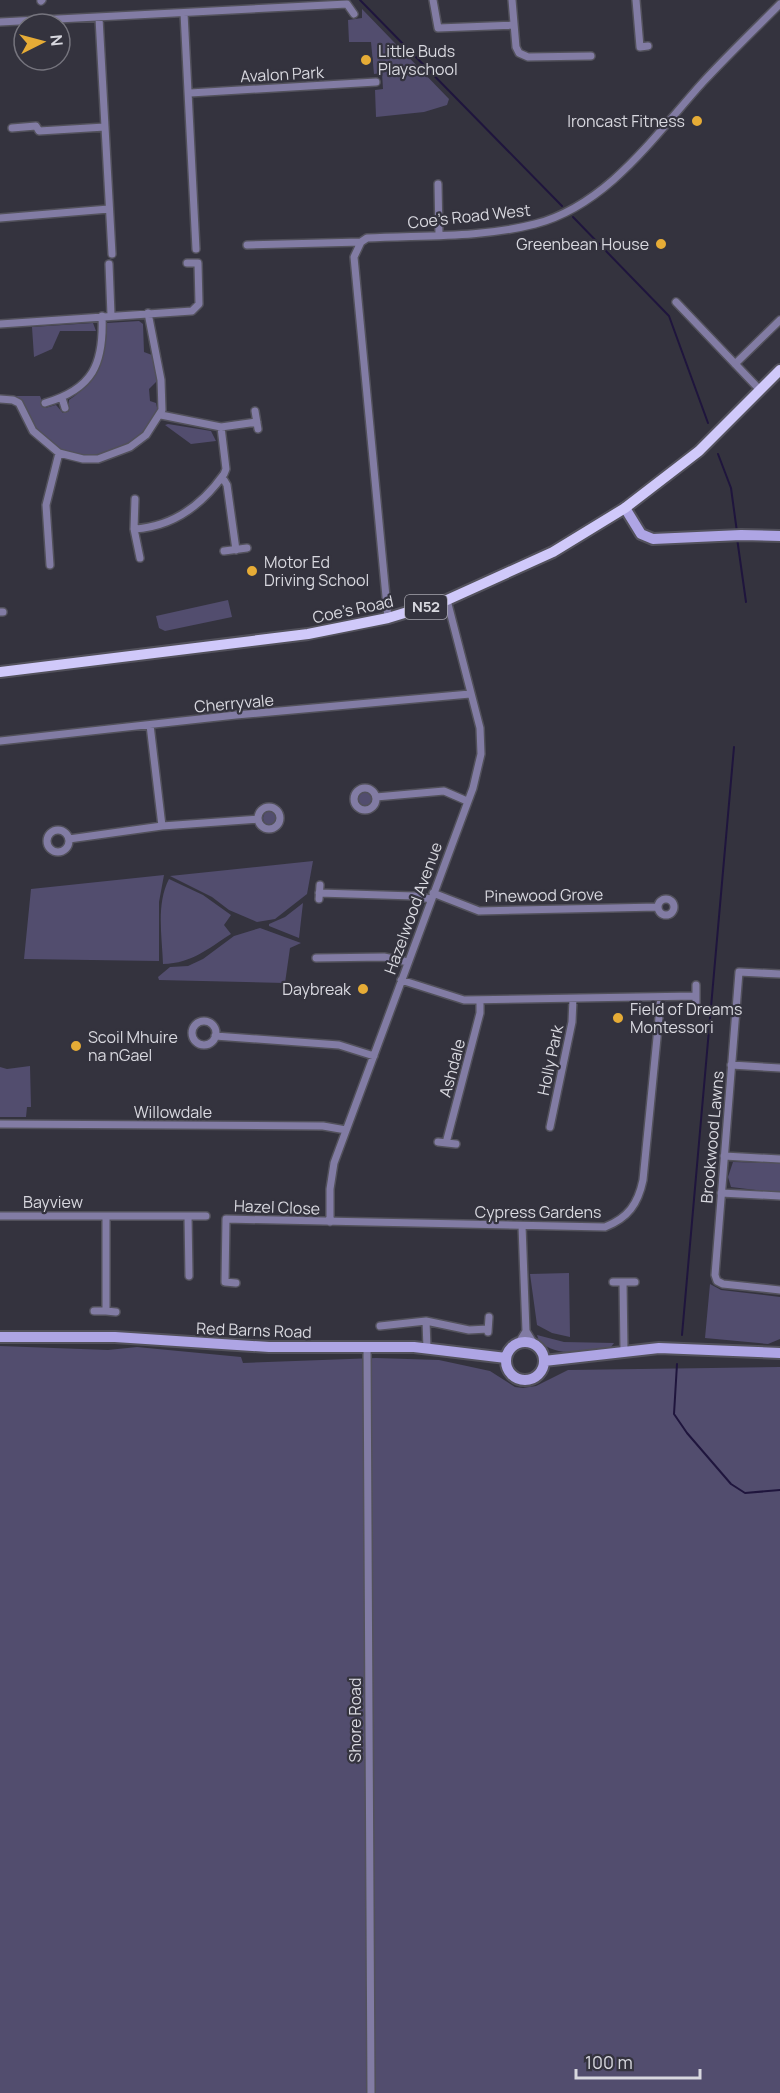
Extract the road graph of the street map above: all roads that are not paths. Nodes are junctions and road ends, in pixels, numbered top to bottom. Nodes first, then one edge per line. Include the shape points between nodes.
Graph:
1 (433, 0) edge
2 (512, 0) edge
3 (636, 0) edge
4 (780, 4) edge
5 (184, 13) junction
6 (354, 14) dead end
7 (99, 18) junction
8 (0, 22) edge
9 (514, 25) junction
10 (648, 46) dead end
11 (591, 56) dead end
12 (376, 82) dead end
13 (190, 93) junction
14 (105, 127) junction
15 (12, 128) dead end
16 (438, 184) dead end
17 (109, 209) junction
18 (0, 218) edge
19 (439, 235) junction
20 (361, 242) junction
21 (247, 245) dead end
22 (196, 249) dead end
23 (112, 254) dead end
24 (187, 263) dead end
25 (109, 264) dead end
26 (676, 302) dead end
27 (147, 313) junction
28 (111, 315) junction
29 (102, 316) junction
30 (780, 320) edge
31 (0, 324) edge
32 (735, 364) junction
33 (780, 370) edge
34 (760, 390) junction
35 (62, 398) junction
36 (0, 399) edge
37 (45, 403) dead end
38 (65, 408) dead end
39 (255, 411) dead end
40 (161, 415) junction
41 (221, 427) junction
42 (59, 453) junction
43 (220, 480) junction
44 (135, 499) dead end
45 (625, 508) junction
46 (134, 529) junction
47 (780, 536) edge
48 (247, 548) dead end
49 (236, 550) junction
50 (224, 551) dead end
51 (140, 558) dead end
52 (50, 565) dead end
53 (447, 600) junction
54 (388, 618) junction
55 (0, 672) edge
56 (470, 694) junction
57 (150, 725) junction
58 (0, 741) edge
59 (376, 797) dead end
60 (468, 801) junction
61 (258, 819) dead end
62 (162, 826) junction
63 (69, 839) dead end
64 (320, 885) dead end
65 (432, 896) junction
66 (658, 907) dead end
67 (316, 958) dead end
68 (408, 962) junction
69 (780, 974) edge
70 (401, 980) junction
71 (696, 985) dead end
72 (661, 997) junction
73 (573, 999) junction
74 (480, 1000) junction
75 (215, 1036) dead end
76 (374, 1056) junction
77 (731, 1065) junction
78 (780, 1068) edge
79 (0, 1124) edge
80 (550, 1127) dead end
81 (346, 1130) junction
82 (438, 1142) dead end
83 (446, 1143) junction
84 (456, 1144) dead end
85 (724, 1156) junction
86 (780, 1159) edge
87 (721, 1193) junction
88 (780, 1196) edge
89 (0, 1216) edge
90 (106, 1216) junction
91 (188, 1216) junction
92 (206, 1216) dead end
93 (330, 1222) junction
94 (522, 1226) junction
95 (189, 1276) dead end
96 (613, 1282) dead end
97 (623, 1282) junction
98 (635, 1282) dead end
99 (236, 1283) dead end
100 (780, 1290) edge
101 (94, 1311) dead end
102 (106, 1311) junction
103 (116, 1312) dead end
104 (489, 1317) dead end
105 (426, 1321) junction
106 (380, 1326) dead end
107 (526, 1331) junction
108 (0, 1337) edge
109 (518, 1344) junction
110 (534, 1344) junction
111 (367, 1346) junction
112 (427, 1348) junction
113 (624, 1350) junction
114 (780, 1353) edge
115 (507, 1358) junction
116 (544, 1361) junction
117 (371, 2093) edge

1 - 9 street via 438,28
2 - 9 street
3 - 10 street via 640,47
4 - 19 street, Coe's Road West via 711,73 618,177 582,204 534,224
5 - 6 street via 346,4
5 - 7 street
5 - 13 street
7 - 8 street
7 - 14 street
9 - 11 street via 516,47 528,57
12 - 13 street, Avalon Park
13 - 22 street
14 - 15 street via 39,131 36,126
14 - 17 street
16 - 19 street
17 - 18 street
17 - 23 street
19 - 20 street, Coe's Road West via 367,238
20 - 21 street, Coe's Road West
20 - 54 street via 354,257
24 - 27 street via 198,263 196,309
25 - 28 street
26 - 32 street
27 - 28 street
27 - 40 street via 161,380
28 - 29 street
29 - 31 street
29 - 35 street via 102,352 98,362 79,388
30 - 32 street
32 - 34 street
33 - 34 main road, Coe's Road / N52
34 - 45 main road, Coe's Road / N52 via 699,451
35 - 37 street
35 - 38 street
36 - 42 street via 19,403 33,431
39 - 41 street via 257,425
40 - 41 street
40 - 42 street via 146,435 110,457 82,459
41 - 43 street via 226,469
42 - 52 street via 46,505
43 - 46 street via 189,510 164,525
43 - 49 street via 227,485
44 - 46 street
45 - 47 street via 642,534 653,539
45 - 53 main road, Coe's Road / N52 via 553,552
46 - 51 street
48 - 49 street
49 - 50 street
53 - 54 main road, Coe's Road / N52
53 - 56 street, Hazelwood Avenue
54 - 55 main road, Coe's Road / N52 via 319,633
56 - 57 street, Cherryvale
56 - 60 street, Hazelwood Avenue via 482,747
57 - 58 street, Cherryvale
57 - 62 street
59 - 60 street via 444,791
60 - 65 street, Hazelwood Avenue
61 - 62 street
62 - 63 street
64 - 65 street, Pinewood Grove via 319,896
65 - 66 street, Pinewood Grove via 479,910
65 - 68 street, Hazelwood Avenue
67 - 68 street via 384,957
68 - 70 street, Hazelwood Avenue
69 - 77 street, Brookwood Lawns via 739,972
70 - 74 street via 441,995
70 - 76 street, Hazelwood Avenue
71 - 72 street via 696,999
72 - 73 street
72 - 94 street, Cypress Gardens via 643,1180 634,1207 605,1227
73 - 74 street
73 - 80 street, Holly Park via 572,1022
74 - 83 street, Ashdale via 480,1013
75 - 76 street via 339,1046
76 - 81 street, Hazelwood Avenue
77 - 78 street
77 - 85 street, Brookwood Lawns
79 - 81 street, Willowdale via 323,1126
81 - 93 street, Hazelwood Avenue via 334,1163
82 - 83 street
83 - 84 street
85 - 86 street
85 - 87 street, Brookwood Lawns
87 - 88 street
87 - 100 street, Brookwood Lawns via 717,1281
89 - 90 street, Bayview
90 - 91 street, Bayview
90 - 102 street, Bayview
91 - 92 street, Bayview
91 - 95 street
93 - 94 street, Cypress Gardens
93 - 99 street, Hazel Close via 226,1219 225,1282
94 - 107 street
96 - 97 street
97 - 98 street
97 - 113 street
101 - 102 street
102 - 103 street
104 - 105 street via 488,1331
105 - 106 street
105 - 112 street
107 - 109 street
107 - 110 street
108 - 111 street, Red Barns Road via 115,1337 269,1347
109 - 110 street
109 - 115 street via 511,1348
110 - 116 street
111 - 112 street, Red Barns Road
111 - 117 street, Shore Road
112 - 115 street, Red Barns Road
113 - 114 street
113 - 116 street
115 - 116 street via 512,1374 523,1379 535,1377

